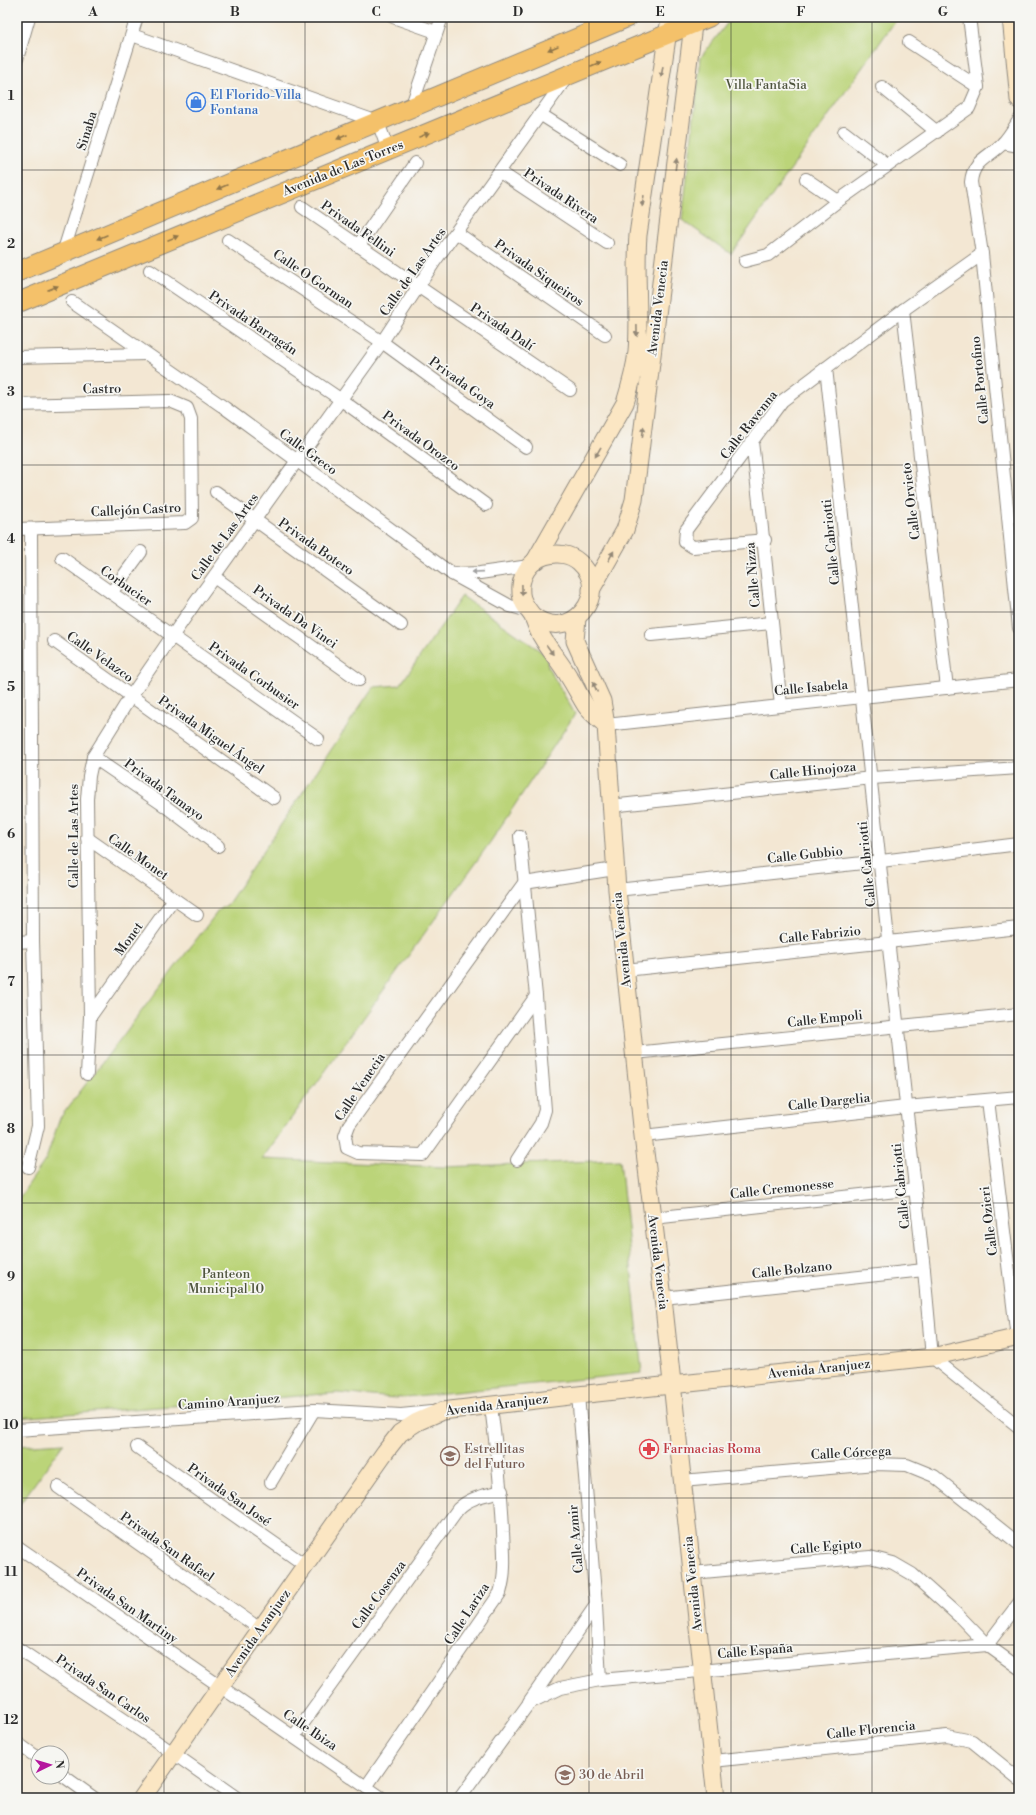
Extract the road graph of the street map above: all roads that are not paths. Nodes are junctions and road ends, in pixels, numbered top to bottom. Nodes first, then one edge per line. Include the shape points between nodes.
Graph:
1 (29, 17) edge
2 (137, 17) edge
3 (393, 17) edge
4 (442, 17) edge
5 (628, 17) edge
6 (969, 17) edge
7 (1011, 17) edge
8 (699, 19) edge
9 (669, 25) edge
10 (436, 32) junction
11 (132, 35) junction
12 (909, 42) dead end
13 (17, 59) edge
14 (568, 76) junction
15 (882, 87) dead end
16 (978, 87) junction
17 (1019, 100) edge
18 (411, 108) junction
19 (540, 114) junction
20 (1019, 120) edge
21 (378, 122) junction
22 (844, 132) dead end
23 (937, 132) junction
24 (1003, 143) junction
25 (1019, 146) edge
26 (388, 150) junction
27 (415, 163) dead end
28 (620, 164) dead end
29 (887, 165) junction
30 (500, 172) junction
31 (806, 179) dead end
32 (838, 201) junction
33 (302, 207) dead end
34 (457, 233) junction
35 (228, 240) dead end
36 (607, 243) dead end
37 (358, 246) junction
38 (64, 253) junction
39 (982, 254) junction
40 (745, 261) dead end
41 (150, 270) dead end
42 (17, 272) edge
43 (418, 287) junction
44 (72, 302) dead end
45 (17, 303) edge
46 (903, 310) junction
47 (604, 335) dead end
48 (382, 342) junction
49 (146, 354) junction
50 (17, 357) edge
51 (826, 368) junction
52 (570, 390) dead end
53 (340, 399) junction
54 (17, 405) edge
55 (187, 408) joint
56 (752, 442) junction
57 (526, 447) dead end
58 (297, 460) junction
59 (216, 492) dead end
60 (486, 505) dead end
61 (254, 520) junction
62 (17, 529) edge
63 (31, 529) junction
64 (765, 540) junction
65 (141, 552) dead end
66 (62, 558) dead end
67 (532, 564) junction
68 (452, 574) junction
69 (214, 577) junction
70 (591, 590) junction
71 (111, 592) junction
72 (530, 613) junction
73 (577, 618) junction
74 (771, 623) junction
75 (401, 625) dead end
76 (1019, 628) edge
77 (651, 635) dead end
78 (173, 636) junction
79 (54, 641) dead end
80 (360, 680) dead end
81 (1019, 680) edge
82 (947, 688) junction
83 (131, 696) junction
84 (862, 697) junction
85 (781, 705) junction
86 (606, 725) junction
87 (318, 739) dead end
88 (93, 757) junction
89 (1019, 768) edge
90 (872, 778) junction
91 (274, 798) dead end
92 (610, 806) junction
93 (520, 836) dead end
94 (87, 838) junction
95 (1019, 844) edge
96 (218, 846) dead end
97 (881, 861) junction
98 (615, 869) junction
99 (524, 883) junction
100 (617, 890) junction
101 (174, 899) junction
102 (197, 915) dead end
103 (1019, 928) edge
104 (33, 941) junction
105 (17, 942) edge
106 (888, 942) junction
107 (625, 970) junction
108 (536, 996) junction
109 (1019, 1014) edge
110 (90, 1017) junction
111 (897, 1026) junction
112 (634, 1053) junction
113 (87, 1074) dead end
114 (1019, 1097) edge
115 (988, 1100) junction
116 (906, 1107) junction
117 (643, 1136) junction
118 (517, 1160) dead end
119 (28, 1166) dead end
120 (915, 1189) junction
121 (653, 1218) junction
122 (924, 1270) junction
123 (663, 1298) junction
124 (1018, 1337) edge
125 (932, 1357) junction
126 (672, 1385) junction
127 (578, 1395) junction
128 (490, 1406) junction
129 (314, 1410) junction
130 (442, 1411) junction
131 (1019, 1427) edge
132 (17, 1430) edge
133 (137, 1447) dead end
134 (682, 1481) junction
135 (271, 1482) dead end
136 (58, 1487) dead end
137 (502, 1491) junction
138 (1019, 1544) edge
139 (18, 1547) edge
140 (305, 1565) junction
141 (692, 1573) junction
142 (1019, 1603) edge
143 (596, 1605) junction
144 (260, 1629) junction
145 (987, 1645) junction
146 (17, 1648) edge
147 (1019, 1668) edge
148 (702, 1670) junction
149 (600, 1680) junction
150 (220, 1688) junction
151 (528, 1703) junction
152 (294, 1736) junction
153 (17, 1743) edge
154 (30, 1752) edge
155 (173, 1753) junction
156 (713, 1761) junction
157 (1019, 1779) edge
158 (70, 1781) edge
159 (366, 1787) junction
160 (94, 1798) edge
161 (142, 1798) edge
162 (237, 1798) edge
163 (382, 1798) edge
164 (460, 1798) edge
165 (716, 1798) edge

1 - 13 street
2 - 11 street, Sinaba
3 - 10 street
4 - 10 street
5 -> 18 main road
6 - 16 street
7 - 17 main road
8 - 9 main road, Avenida de Las Torres
70 -> 8 main road, Avenida Venecia via 625,530 634,500
14 -> 9 main road, Avenida de Las Torres
9 -> 67 main road, Avenida Venecia via 638,235 637,352 630,386 625,404
10 - 18 street
11 - 21 street
11 - 38 street, Sinaba
12 - 16 street
14 - 19 street, Calle de Las Artes
26 -> 14 main road, Avenida de Las Torres
15 - 23 street
16 - 23 street via 969,108
18 - 21 main road
19 - 28 street
19 - 30 street, Calle de Las Artes
20 - 24 street, Calle Portofino
21 - 26 street
21 -> 38 main road
22 - 29 street
23 - 29 street
24 - 25 street
24 - 39 street, Calle Portofino via 976,165 972,174
45 -> 26 main road, Avenida de Las Torres
27 - 37 street
29 - 32 street
30 - 34 street, Calle de Las Artes
30 - 36 street, Privada Rivera
31 - 32 street
32 - 40 street via 768,255
33 - 37 street, Privada Fellini
34 - 43 street, Calle de Las Artes
34 - 47 street, Privada Siqueiros
35 - 48 street, Calle O Gorman
37 - 43 street, Privada Fellini
38 - 42 main road
39 - 46 street, Calle Ravenna
39 - 76 street, Calle Portofino
41 - 53 street, Privada Barragán
43 - 48 street, Calle de Las Artes
43 - 52 street, Privada Dalí
44 - 49 street, Calle Greco
46 - 51 street, Calle Ravenna
46 - 82 street, Calle Orvieto
48 - 53 street, Calle de Las Artes
48 - 57 street, Privada Goya
49 - 50 street
49 - 58 street, Calle Greco
51 - 56 street, Calle Ravenna via 782,401
51 - 84 street, Calle Cabriotti
53 - 58 street, Calle de Las Artes
53 - 60 street, Privada Orozco
54 - 55 street, Castro via 170,401
55 - 63 street, Callejón Castro via 191,419 190,521
56 - 64 street, Calle Nizza
56 - 64 street, Calle Ravenna via 686,530 686,542 693,547
58 - 61 street, Calle de Las Artes
58 - 68 street, Calle Greco
59 - 61 street, Privada Botero
61 - 69 street, Calle de Las Artes
61 - 75 street, Privada Botero
62 - 63 street, Callejón Castro
63 - 104 street
64 - 74 street, Calle Nizza
65 - 71 street
66 - 71 street, Corbucier
67 -> 68 street
67 - 70 main road via 541,557 557,554 572,558 586,571 591,582
67 -> 72 main road via 522,579 521,586 522,600
68 - 72 street, Calle Greco via 510,606
69 - 78 street, Calle de Las Artes
69 - 80 street, Privada Da Vinci
70 - 73 main road via 587,606
71 - 78 street, Corbucier
72 - 73 main road via 541,622 556,625
72 -> 86 main road via 541,636 587,707
86 -> 73 main road, Avenida Venecia via 602,702 575,641
74 - 77 street
74 - 85 street, Calle Nizza
78 - 83 street, Calle de Las Artes
78 - 87 street, Privada Corbusier
79 - 83 street, Calle Velazco
81 - 82 street, Calle Isabela
82 - 84 street, Calle Isabela
83 - 88 street, Calle de Las Artes
83 - 91 street, Privada Miguel Ángel
84 - 85 street, Calle Isabela
84 - 90 street, Calle Cabriotti
85 - 86 street, Calle Isabela
86 - 92 main road, Avenida Venecia
88 - 94 street, Calle de Las Artes via 87,791
88 - 96 street, Privada Tamayo
89 - 90 street, Calle Hinojoza
90 - 92 street, Calle Hinojoza
90 - 97 street, Calle Cabriotti
92 - 98 main road, Avenida Venecia
93 - 99 street
94 - 101 street, Calle Monet
94 - 110 street, Calle de Las Artes
95 - 97 street, Calle Gubbio
97 - 100 street, Calle Gubbio
97 - 106 street, Calle Cabriotti
98 - 99 street
98 - 100 main road, Avenida Venecia
99 - 108 street
99 - 108 street, Calle Venecia via 349,1125 345,1136 347,1148 358,1153 423,1155
100 - 107 main road, Avenida Venecia
101 - 102 street
101 - 110 street, Monet
103 - 106 street, Calle Fabrizio
104 - 105 street
104 - 119 street via 38,1126
106 - 107 street, Calle Fabrizio
106 - 111 street, Calle Cabriotti
107 - 112 main road, Avenida Venecia
108 - 118 street via 545,1110 541,1123
109 - 111 street, Calle Empoli
110 - 113 street, Calle de Las Artes
111 - 112 street, Calle Empoli
111 - 116 street, Calle Cabriotti
112 - 117 main road, Avenida Venecia
114 - 115 street, Calle Dargelia
115 - 116 street, Calle Dargelia
115 - 124 street, Calle Ozieri
116 - 117 street, Calle Dargelia
116 - 120 street, Calle Cabriotti
117 - 121 main road, Avenida Venecia
120 - 121 street, Calle Cremonesse
120 - 122 street, Calle Cabriotti
121 - 123 main road, Avenida Venecia
122 - 123 street, Calle Bolzano
122 - 125 street, Calle Cabriotti
123 - 126 main road, Avenida Venecia
124 - 125 main road, Avenida Aranjuez
125 - 126 main road, Avenida Aranjuez
125 - 131 street
126 - 127 main road, Avenida Aranjuez
126 - 134 main road, Avenida Venecia
127 - 128 main road, Avenida Aranjuez
127 - 143 street, Calle Azmir
128 - 130 main road, Avenida Aranjuez
128 - 137 street, Calle Lariza
129 - 130 street, Camino Aranjuez via 401,1415
129 - 132 street, Camino Aranjuez
129 - 135 street
130 - 140 main road, Avenida Aranjuez via 400,1433
133 - 140 street, Privada San José
134 - 138 street, Calle Córcega via 875,1464 907,1465 934,1476
134 - 141 main road, Avenida Venecia
136 - 144 street, Privada San Rafael
137 - 152 street, Calle Cosenza via 477,1497 458,1509
137 - 159 street, Calle Lariza via 505,1567 500,1593
139 - 150 street, Privada San Martiny
140 - 144 main road, Avenida Aranjuez
141 - 145 street, Calle Egipto via 870,1557 893,1563 912,1574
141 - 148 main road, Avenida Venecia
142 - 145 street
143 - 149 street, Calle Azmir
143 - 151 street, Calle España
144 - 150 main road, Avenida Aranjuez
145 - 147 street, Calle Egipto
145 - 148 street, Calle España
146 - 155 street, Privada San Carlos
148 - 149 street, Calle España
148 - 156 main road, Avenida Venecia
149 - 151 street, Calle España via 560,1688
150 - 152 street, Calle Ibiza
150 - 155 main road, Avenida Aranjuez
151 - 164 street, Calle España
152 - 159 street, Calle Ibiza
153 - 154 street
155 - 161 main road, Avenida Aranjuez
155 - 162 street, Privada San Carlos
156 - 157 street, Calle Florencia via 947,1736 972,1740
156 - 165 main road, Avenida Venecia
158 - 160 street
159 - 163 street, Calle Ibiza

